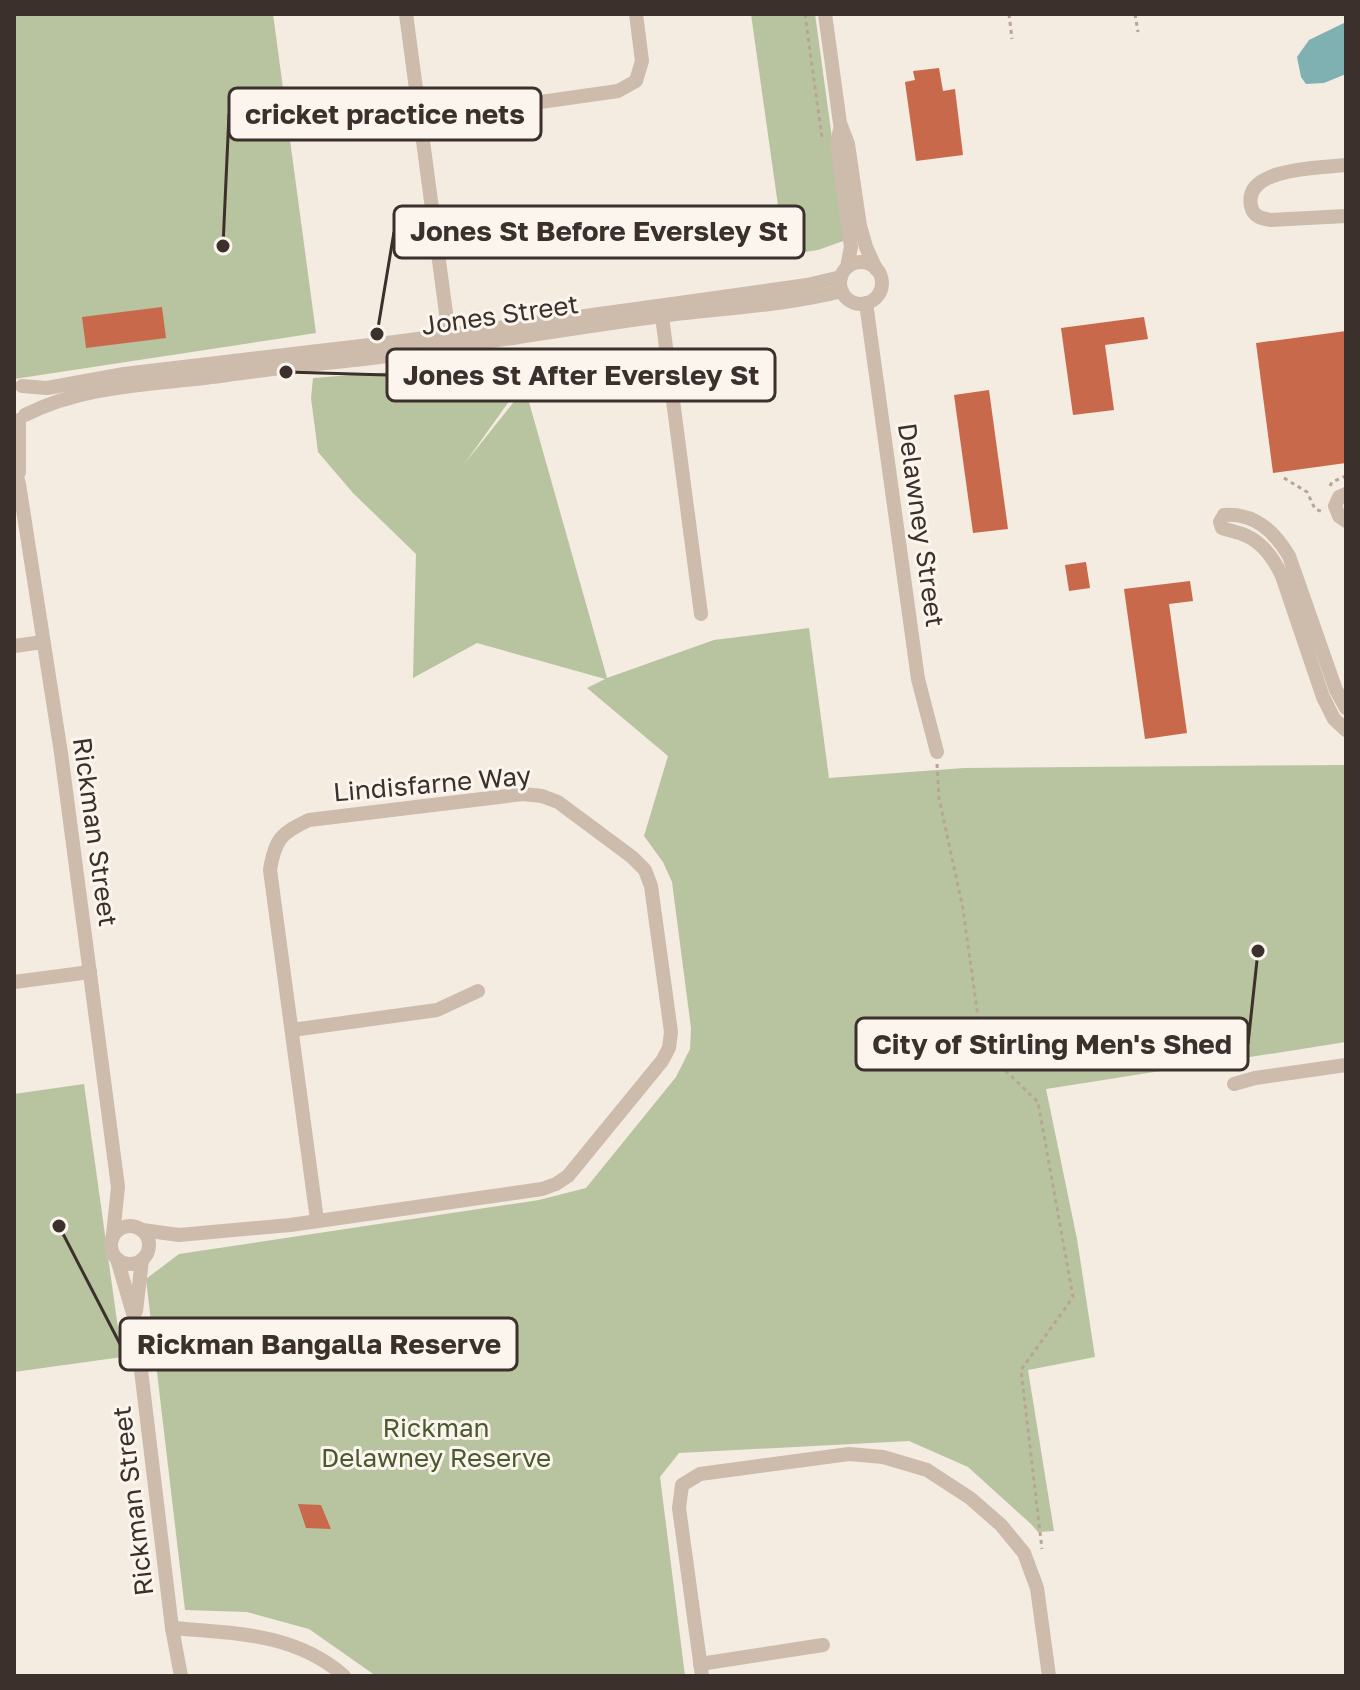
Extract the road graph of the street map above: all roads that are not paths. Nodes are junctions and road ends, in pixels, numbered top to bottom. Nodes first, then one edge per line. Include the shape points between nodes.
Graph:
1 (406, 14) edge
2 (636, 14) edge
3 (825, 14) edge
4 (420, 119) junction
5 (840, 123) junction
6 (1346, 165) edge
7 (1346, 216) edge
8 (876, 269) junction
9 (843, 278) junction
10 (866, 303) junction
11 (661, 310) junction
12 (450, 340) junction
13 (18, 384) edge
14 (20, 419) edge
15 (14, 465) edge
16 (19, 484) junction
17 (1346, 494) edge
18 (1346, 521) edge
19 (701, 614) dead end
20 (43, 642) junction
21 (14, 646) edge
22 (1346, 708) edge
23 (1346, 730) edge
24 (937, 752) road end
25 (90, 972) junction
26 (14, 982) edge
27 (478, 991) dead end
28 (292, 1030) junction
29 (1346, 1065) edge
30 (1234, 1084) dead end
31 (118, 1187) junction
32 (317, 1220) junction
33 (139, 1229) junction
34 (113, 1235) junction
35 (179, 1235) junction
36 (144, 1258) junction
37 (117, 1259) junction
38 (135, 1320) junction
39 (172, 1628) junction
40 (823, 1645) dead end
41 (701, 1670) edge
42 (181, 1676) edge
43 (344, 1676) edge
44 (1049, 1676) edge

1 - 4 street
2 - 4 street via 642,61 636,81 618,91
3 - 5 street
4 - 12 street
5 - 8 street via 860,226
5 - 9 street via 837,144 851,247
6 - 7 street via 1269,177 1257,183 1251,201 1259,218 1270,220
8 - 9 street, Jones Street via 853,264
8 - 10 street via 880,290
9 - 10 street via 849,300
9 - 11 street, Jones Street via 809,298
10 - 24 street, Delawney Street via 918,679
11 - 12 street, Jones Street
11 - 19 street
12 - 13 street, Jones Street via 275,355 47,388
12 - 14 street, Jones Street via 106,389 56,401
13 - 14 street, Rickman Street via 30,403
14 - 16 street, Rickman Street
15 - 16 street, Rickman Street
16 - 20 street, Rickman Street
17 - 18 street via 1335,506
20 - 21 street
20 - 25 street, Rickman Street
22 - 23 street via 1279,539 1247,517 1224,515 1222,528 1247,536 1274,559 1323,697
25 - 26 street
25 - 31 street, Rickman Street
27 - 28 street via 437,1010
28 - 32 street, Lindisfarne Way
28 - 32 street, Lindisfarne Way via 270,870 273,850 287,830 309,820 542,796 558,802 645,870 671,1032 669,1048 568,1176 542,1189
29 - 30 street
31 - 33 street, Rickman Street
31 - 34 street, Rickman Street
32 - 35 street, Lindisfarne Way
33 - 34 street via 123,1227
33 - 35 street, Lindisfarne Way
33 - 36 street via 149,1242
34 - 37 street via 111,1248
35 - 36 street, Lindisfarne Way
36 - 37 street via 129,1264
36 - 38 street, Rickman Street
37 - 38 street, Rickman Street
38 - 39 street, Rickman Street
39 - 42 street, Rickman Street
39 - 43 street via 291,1644
40 - 41 street
41 - 44 street via 679,1508 682,1485 700,1474 849,1454 927,1470 1001,1525 1024,1553 1037,1588

